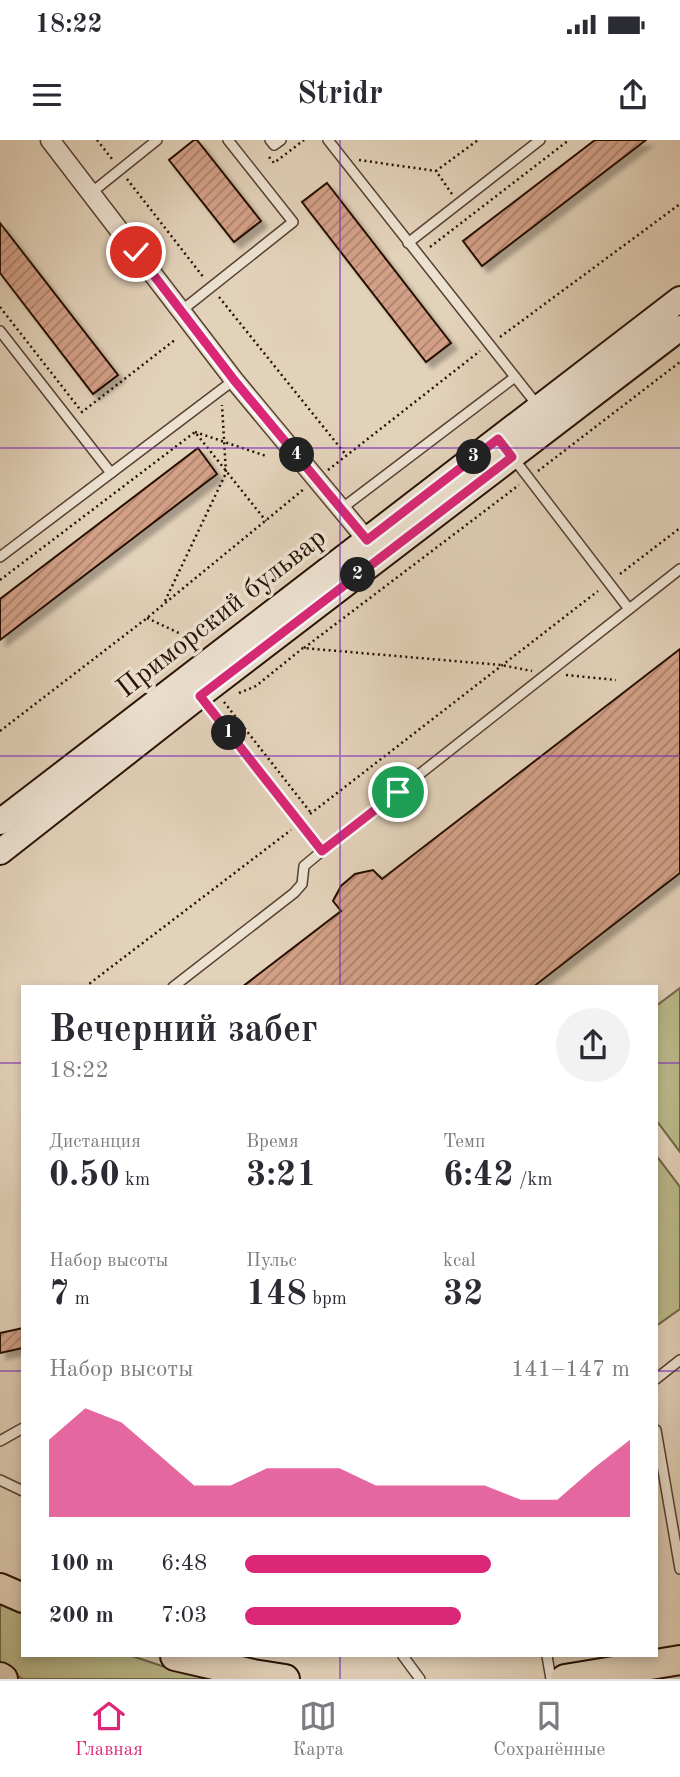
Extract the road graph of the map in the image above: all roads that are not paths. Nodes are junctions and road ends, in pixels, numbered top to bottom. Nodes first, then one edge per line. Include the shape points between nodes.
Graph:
1 (50, 140) edge
2 (157, 140) edge
3 (228, 140) edge
4 (270, 140) edge
5 (281, 140) edge
6 (328, 140) edge
7 (540, 140) edge
8 (91, 193) junction
9 (408, 243) junction
10 (680, 299) edge
11 (181, 311) junction
12 (680, 328) edge
13 (0, 331) edge
14 (515, 377) junction
15 (234, 380) junction
16 (539, 407) junction
17 (505, 448) junction
18 (111, 473) junction
19 (341, 509) junction
20 (367, 540) junction
21 (0, 556) edge
22 (680, 569) edge
23 (629, 609) junction
24 (200, 696) junction
25 (0, 822) edge
26 (322, 851) junction
27 (0, 852) edge
28 (176, 985) edge
29 (680, 1360) edge
30 (658, 1376) edge
31 (21, 1429) edge
32 (0, 1441) edge
33 (658, 1442) edge
34 (0, 1480) edge
35 (21, 1490) edge
36 (680, 1569) edge
37 (0, 1588) edge
38 (21, 1597) edge
39 (179, 1657) edge
40 (404, 1657) edge
41 (547, 1657) edge
42 (680, 1660) edge
43 (285, 1679) edge
44 (420, 1679) edge
45 (551, 1679) edge
46 (565, 1679) edge

1 - 8 street
2 - 8 lane
3 - 11 lane via 293,222
4 - 5 lane via 274,145
6 - 9 lane
7 - 9 lane
8 - 11 street
9 - 14 lane
10 - 16 main road, Приморский бульвар
11 - 15 street
12 - 17 main road
13 - 18 lane
14 - 16 lane
14 - 19 lane
15 - 18 lane
15 - 19 street
16 - 17 main road, Приморский бульвар
17 - 20 main road, Приморский бульвар
17 - 23 lane
17 - 24 main road
18 - 21 lane
19 - 20 street
20 - 25 main road, Приморский бульвар
22 - 23 lane
23 - 26 lane
24 - 26 lane
24 - 27 main road
26 - 28 lane via 304,866 302,884 294,893
29 - 30 lane
31 - 32 lane
33 - 36 lane
34 - 35 lane
37 - 38 main road
39 - 43 main road
40 - 44 lane
41 - 45 lane
42 - 46 main road

